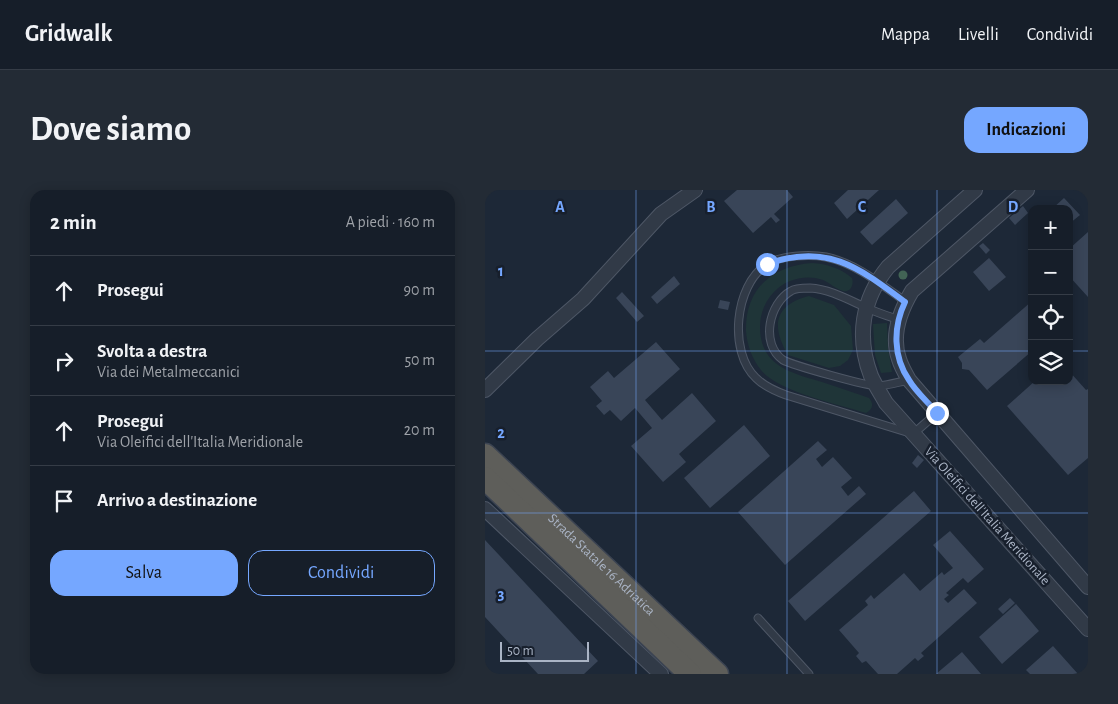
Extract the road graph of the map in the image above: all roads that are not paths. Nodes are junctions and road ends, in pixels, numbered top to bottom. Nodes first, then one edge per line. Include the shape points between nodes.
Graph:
1 (695, 190) edge
2 (975, 190) edge
3 (1027, 190) edge
4 (877, 281) junction
5 (905, 302) junction
6 (866, 308) junction
7 (899, 320) junction
8 (909, 380) junction
9 (877, 386) junction
10 (485, 390) edge
11 (937, 413) junction
12 (913, 434) junction
13 (485, 455) edge
14 (485, 478) edge
15 (485, 510) edge
16 (1088, 586) edge
17 (758, 618) dead end
18 (1088, 629) edge
19 (661, 674) edge
20 (689, 674) edge
21 (717, 674) edge
22 (809, 674) edge

1 - 10 street via 661,214 583,299
2 - 4 street, Via Oleifici dell'Italia Meridionale via 888,267
3 - 5 street via 912,291
4 - 5 lane
4 - 6 street, Via Oleifici dell'Italia Meridionale
4 - 12 lane via 854,267 827,257 786,257 767,264 753,277 745,293 738,320 739,343 746,365 755,378 770,388
5 - 7 street, Via Oleifici dell'Italia Meridionale
6 - 7 lane
6 - 9 street, Via Oleifici dell'Italia Meridionale via 864,348
6 - 9 lane via 853,300 811,288 793,290 783,296 774,308 769,322 771,338 775,352 783,360
7 - 8 street, Via Oleifici dell'Italia Meridionale via 898,358
8 - 9 lane
8 - 11 street, Via Oleifici dell'Italia Meridionale
9 - 12 street, Via Oleifici dell'Italia Meridionale via 886,403
11 - 12 lane
11 - 16 street, Via Oleifici dell'Italia Meridionale
12 - 18 street, Via Oleifici dell'Italia Meridionale
13 - 21 highway, Strada Statale 16 Adriatica
14 - 20 highway, Strada Statale 16 Adriatica
15 - 19 street
17 - 22 lane

